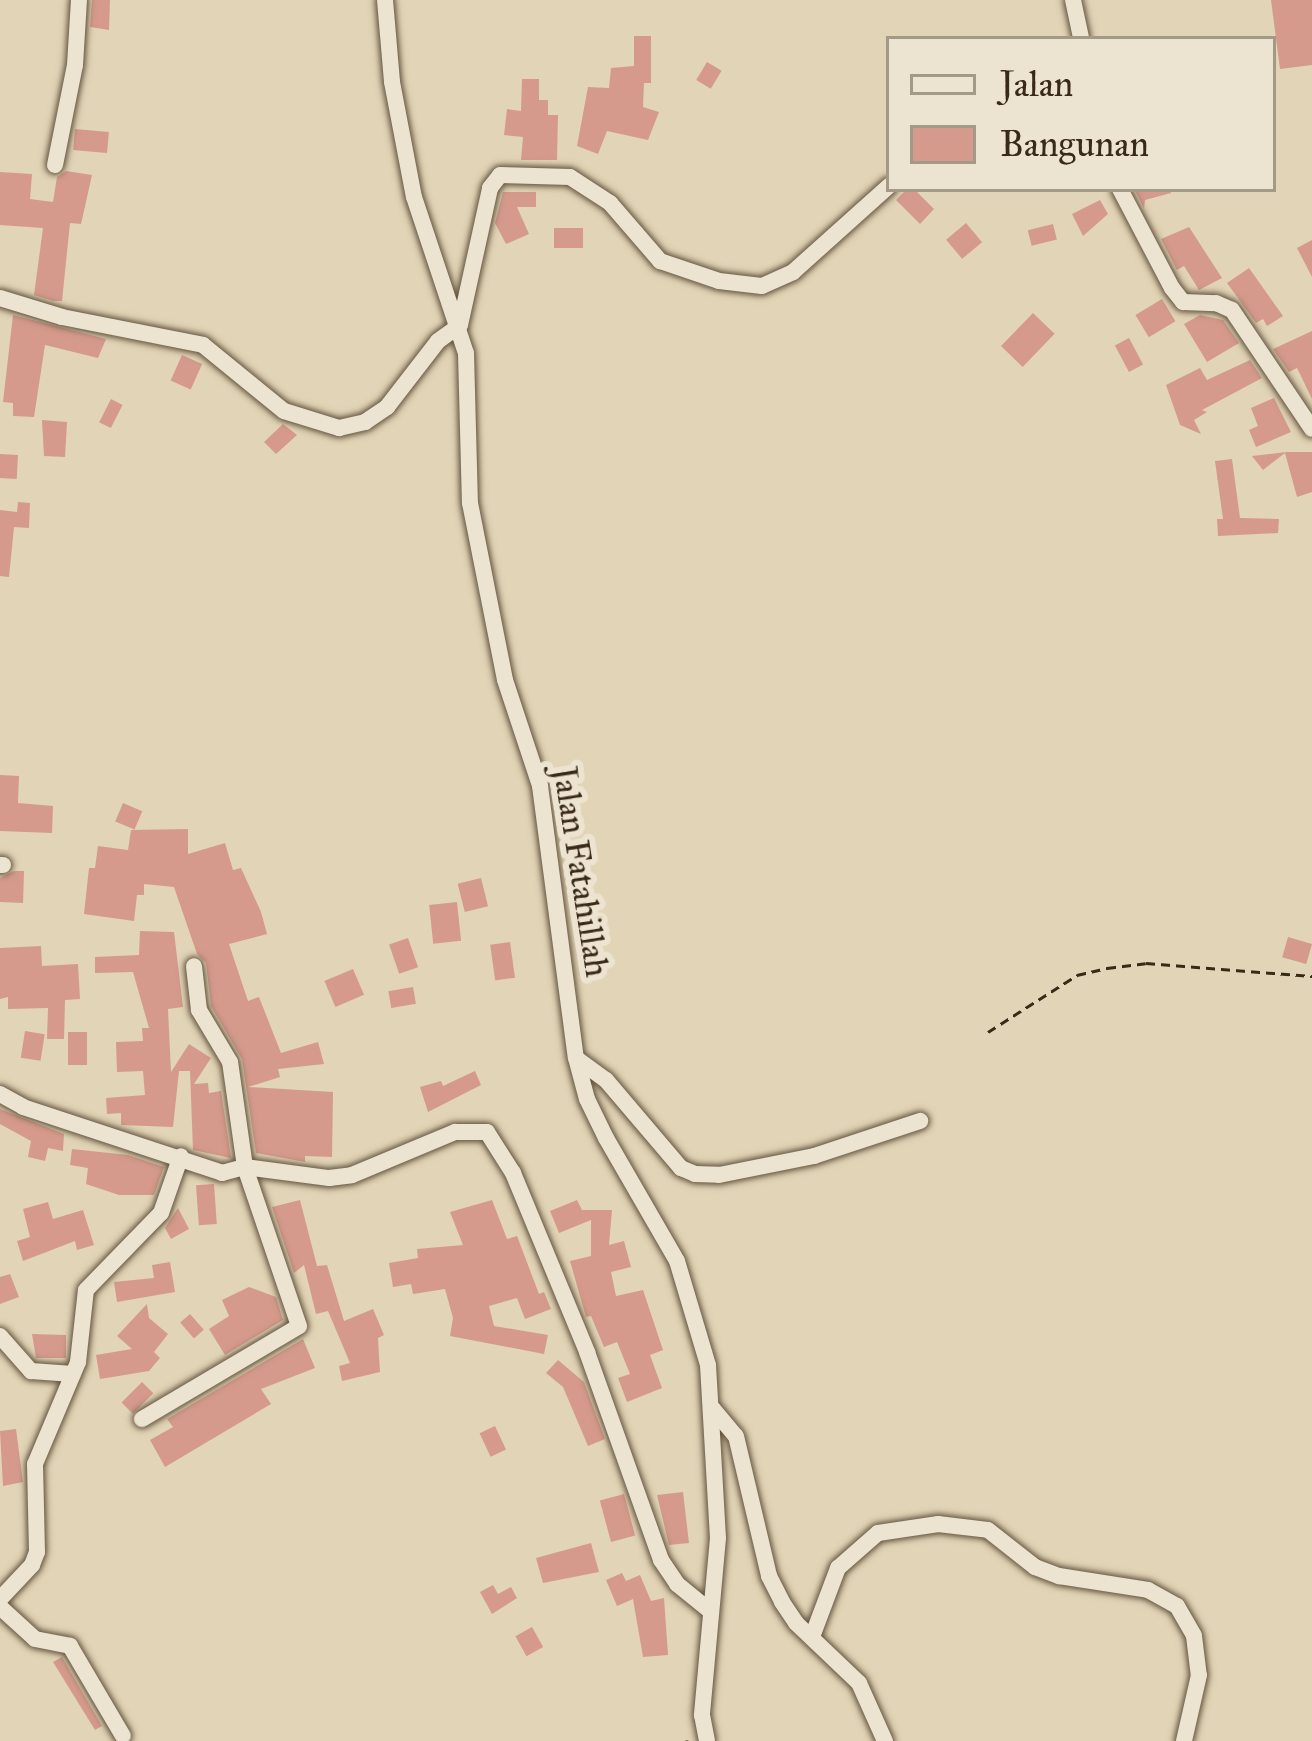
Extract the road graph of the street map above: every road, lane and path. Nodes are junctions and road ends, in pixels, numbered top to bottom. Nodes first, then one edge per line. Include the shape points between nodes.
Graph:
1 (79, 0) edge
2 (385, 0) edge
3 (1073, 0) edge
4 (1081, 36) edge
5 (55, 165) dead end
6 (886, 189) edge
7 (1122, 192) edge
8 (0, 298) edge
9 (460, 325) junction
10 (1312, 429) edge
11 (194, 966) dead end
12 (1312, 976) edge
13 (988, 1032) dead end
14 (576, 1058) junction
15 (0, 1094) edge
16 (920, 1121) dead end
17 (181, 1156) junction
18 (245, 1167) junction
19 (0, 1336) edge
20 (73, 1374) junction
21 (712, 1408) junction
22 (142, 1419) dead end
23 (0, 1603) edge
24 (709, 1610) junction
25 (812, 1637) junction
26 (123, 1736) dead end
27 (707, 1741) edge
28 (885, 1741) edge
29 (1184, 1741) edge

1 - 5 street
2 - 9 street, Jalan Fatahillah via 414,197
3 - 4 street
6 - 9 street via 793,272 762,286 660,261 610,203 570,177 500,175 490,188
7 - 10 street via 1183,302 1232,310
8 - 9 street via 203,345 284,411 339,428 387,407
9 - 14 street, Jalan Fatahillah via 478,555 540,786
11 - 18 street via 199,1010 230,1062
12 - 13 path via 1146,963 1107,968 1077,975
14 - 16 street via 694,1174 814,1156
14 - 21 street, Jalan Fatahillah via 596,1119 677,1261 701,1328
15 - 17 street
17 - 18 street via 221,1173
17 - 20 street via 161,1213 86,1291
18 - 22 street via 299,1326
18 - 24 street via 352,1175 479,1128 502,1154 529,1210 622,1440 661,1561
19 - 20 street via 31,1371
20 - 23 street via 35,1464 38,1552
21 - 24 street, Jalan Fatahillah via 718,1538
21 - 25 street via 736,1436 769,1576
23 - 26 street via 35,1639 70,1646
24 - 27 street, Jalan Fatahillah via 701,1715
25 - 28 street via 859,1683
25 - 29 street via 838,1568 867,1539 908,1526 988,1530 1047,1572 1148,1590 1178,1606 1195,1636 1199,1676

